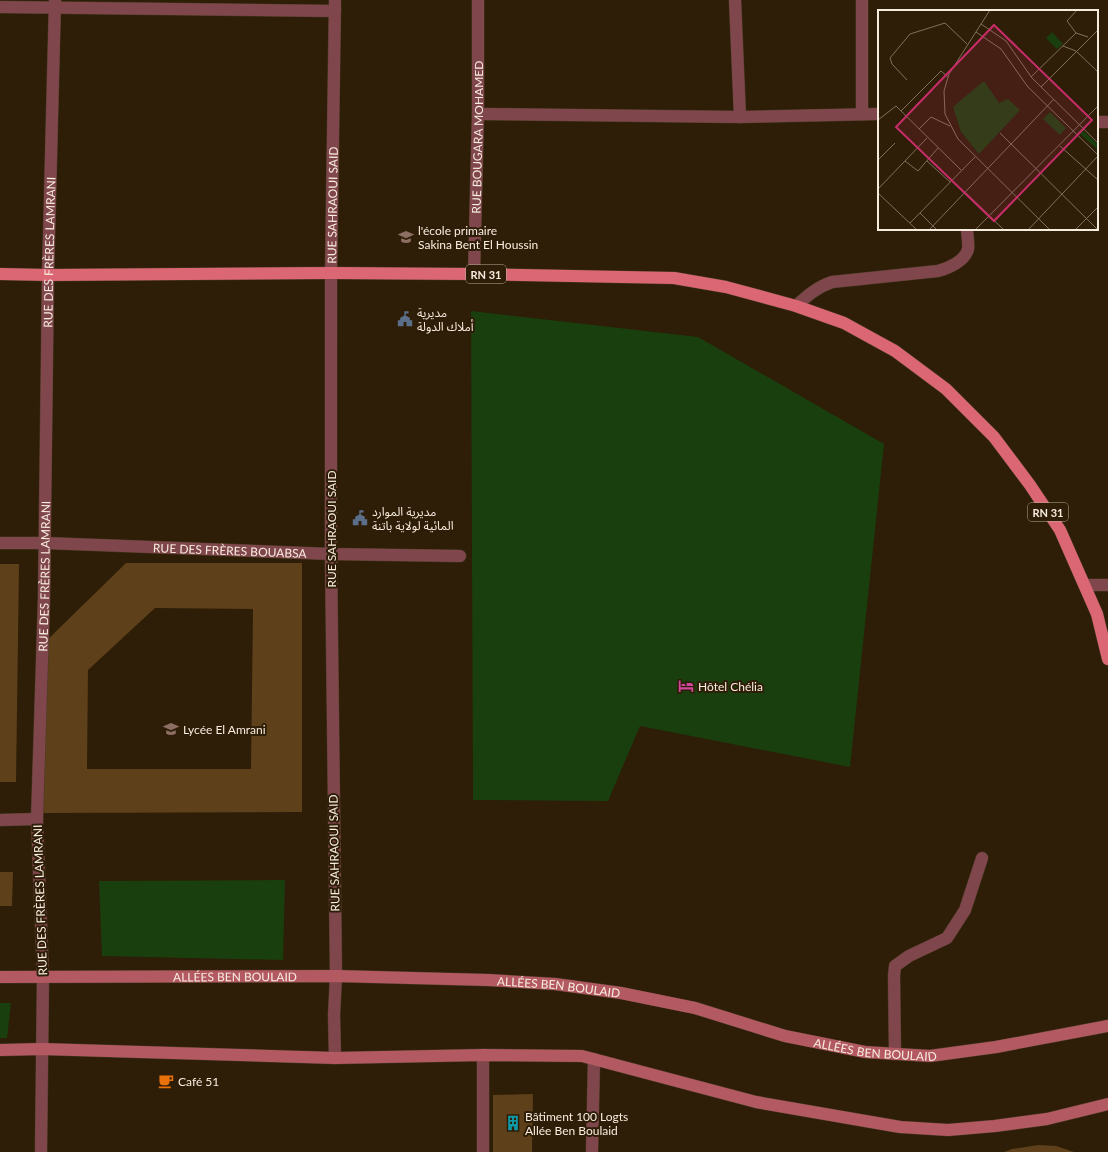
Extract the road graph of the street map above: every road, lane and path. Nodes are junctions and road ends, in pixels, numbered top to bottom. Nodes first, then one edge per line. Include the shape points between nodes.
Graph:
1 (478, 0) edge
2 (735, 0) edge
3 (862, 0) edge
4 (55, 3) edge
5 (335, 6) edge
6 (0, 7) edge
7 (478, 114) junction
8 (862, 114) junction
9 (878, 114) edge
10 (740, 117) junction
11 (967, 230) edge
12 (331, 273) junction
13 (0, 274) edge
14 (474, 274) junction
15 (48, 275) junction
16 (796, 306) junction
17 (0, 543) edge
18 (45, 543) junction
19 (330, 554) junction
20 (460, 556) dead end
21 (1086, 585) junction
22 (1108, 585) edge
23 (1108, 660) edge
24 (37, 819) junction
25 (0, 820) edge
26 (982, 858) dead end
27 (43, 976) junction
28 (336, 976) junction
29 (0, 977) edge
30 (1108, 1026) edge
31 (42, 1049) junction
32 (0, 1050) edge
33 (895, 1054) junction
34 (483, 1055) junction
35 (335, 1058) junction
36 (594, 1060) junction
37 (1108, 1104) edge
38 (40, 1152) edge
39 (483, 1152) edge
40 (592, 1152) edge

1 - 7 street, RUE BOUGARA MOHAMED
2 - 10 street
3 - 8 street
4 - 5 street
4 - 6 street
4 - 15 street, RUE DES FRÈRES LAMRANI
5 - 12 street, RUE SAHRAOUI SAID
7 - 10 street
7 - 14 street, RUE BOUGARA MOHAMED
8 - 9 street
8 - 10 street
11 - 16 street via 968,249 960,260 949,268 832,282 814,290
12 - 14 main road, RN 31
12 - 15 main road, RN 31
12 - 19 street, RUE SAHRAOUI SAID
13 - 15 main road, RN 31
14 - 16 main road, RN 31 via 674,278 726,287
15 - 18 street, RUE DES FRÈRES LAMRANI
16 - 21 main road, RN 31 via 844,323 888,348 946,389 994,437 1030,485 1060,530
17 - 18 street, RUE DES FRÈRES BOUABSA
18 - 19 street, RUE DES FRÈRES BOUABSA
18 - 24 street, RUE DES FRÈRES LAMRANI
19 - 20 street, RUE DES FRÈRES BOUABSA
19 - 28 street, RUE SAHRAOUI SAID
21 - 22 street
21 - 23 main road, RN 31 via 1098,614
24 - 25 street
24 - 27 street, RUE DES FRÈRES LAMRANI
26 - 33 street via 965,910 947,938 909,956 895,966
27 - 28 main road, ALLÉES BEN BOULAID
27 - 29 main road, ALLÉES BEN BOULAID
27 - 31 street, RUE DES FRÈRES LAMRANI
28 - 33 main road, ALLÉES BEN BOULAID via 488,980 555,984 621,993 695,1008 784,1036 865,1052
28 - 35 street, RUE SAHRAOUI SAID
30 - 33 main road, ALLÉES BEN BOULAID via 996,1047 930,1056
31 - 32 main road
31 - 35 main road
31 - 38 street, RUE DES FRÈRES LAMRANI
34 - 35 main road
34 - 36 main road via 582,1056
34 - 39 street
36 - 37 main road via 756,1102 900,1127 948,1130 995,1126 1047,1119
36 - 40 street

